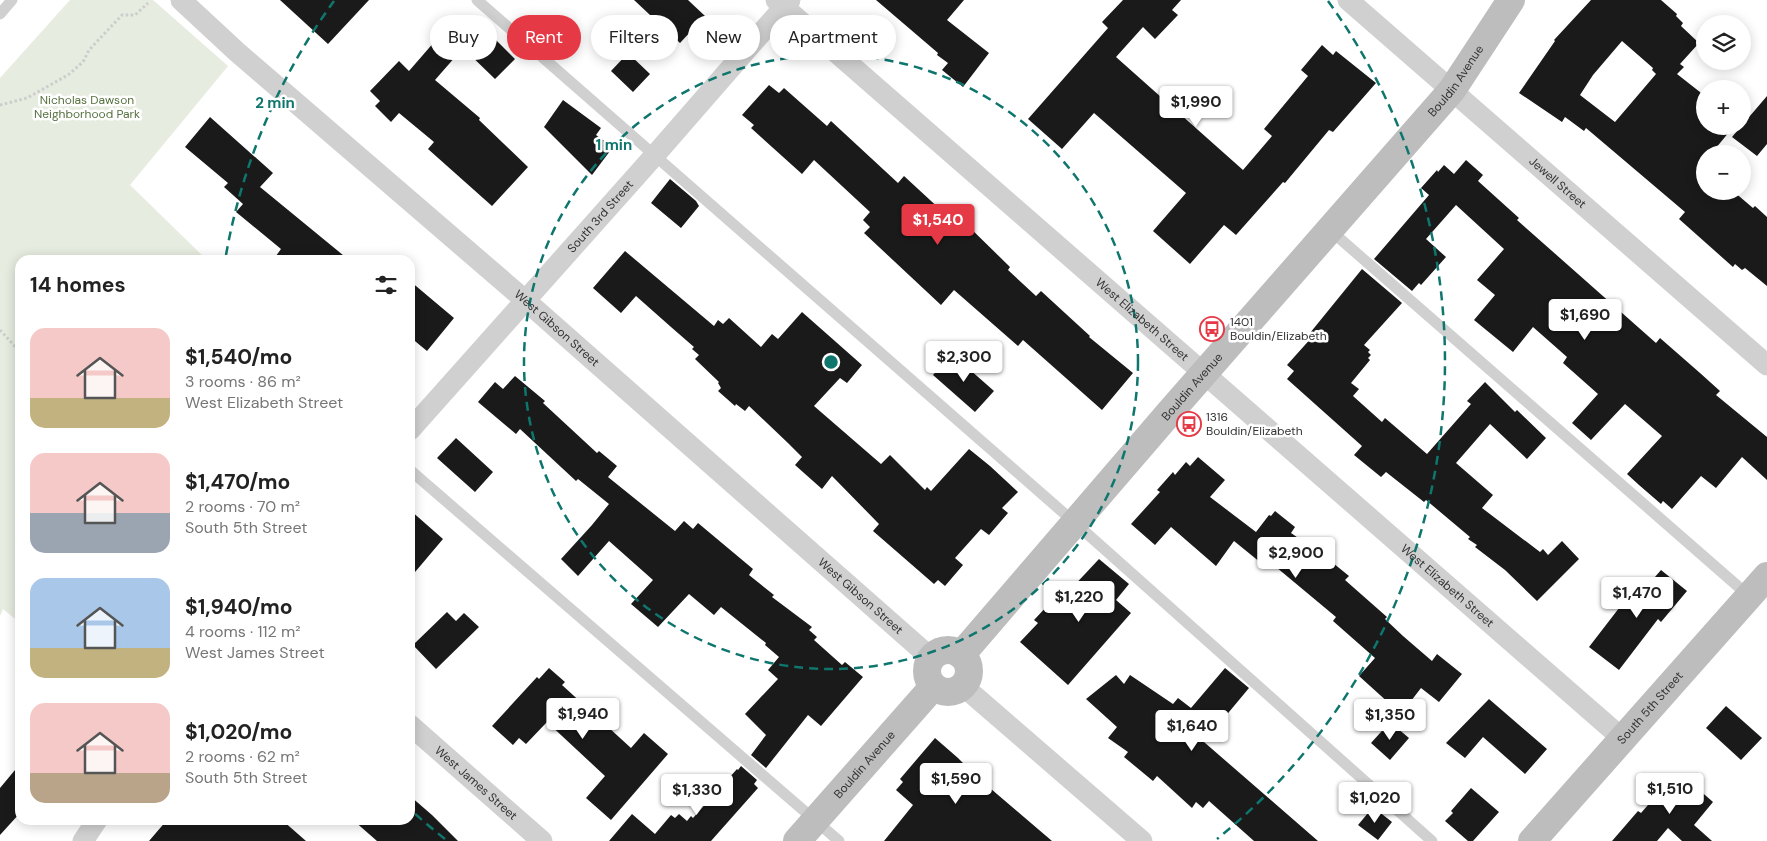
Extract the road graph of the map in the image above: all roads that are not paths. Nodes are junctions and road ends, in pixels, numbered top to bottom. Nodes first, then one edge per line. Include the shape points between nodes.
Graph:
1 (12, 0) edge
2 (181, 0) edge
3 (477, 0) edge
4 (1348, 0) edge
5 (1511, 0) edge
6 (783, 2) edge
7 (0, 14) edge
8 (1452, 90) junction
9 (655, 156) junction
10 (1330, 230) junction
11 (526, 301) junction
12 (1767, 365) edge
13 (1204, 373) junction
14 (415, 424) edge
15 (415, 474) edge
16 (1074, 522) junction
17 (1767, 576) edge
18 (1749, 596) junction
19 (961, 655) junction
20 (931, 658) junction
21 (963, 686) junction
22 (933, 687) junction
23 (415, 730) edge
24 (1623, 739) junction
25 (815, 820) junction
26 (94, 825) edge
27 (83, 841) edge
28 (542, 841) edge
29 (797, 841) edge
30 (839, 841) edge
31 (1142, 841) edge
32 (1432, 841) edge
33 (1532, 841) edge

1 - 7 lane
2 - 11 street, West Gibson Street
3 - 9 lane
4 - 8 street, Jewell Street
5 - 8 street, Bouldin Avenue
6 - 9 street, South 3rd Street
6 - 13 street, West Elizabeth Street
8 - 10 street, Bouldin Avenue
8 - 12 street, Jewell Street
9 - 11 street, South 3rd Street
9 - 16 lane
10 - 13 street, Bouldin Avenue
10 - 18 lane
11 - 14 street, South 3rd Street
11 - 20 street, West Gibson Street
13 - 16 street, Bouldin Avenue
13 - 24 street, West Elizabeth Street
15 - 25 lane
16 - 19 street, Bouldin Avenue
16 - 32 lane
17 - 18 street, South 5th Street
18 - 24 street, South 5th Street
19 - 20 street via 943,650
19 - 21 street via 969,671
20 - 22 street via 926,668
21 - 22 street via 954,692
21 - 31 street
22 - 25 street, Bouldin Avenue
23 - 28 street, West James Street
24 - 33 street, South 5th Street
25 - 29 street, Bouldin Avenue
25 - 30 lane
26 - 27 street

